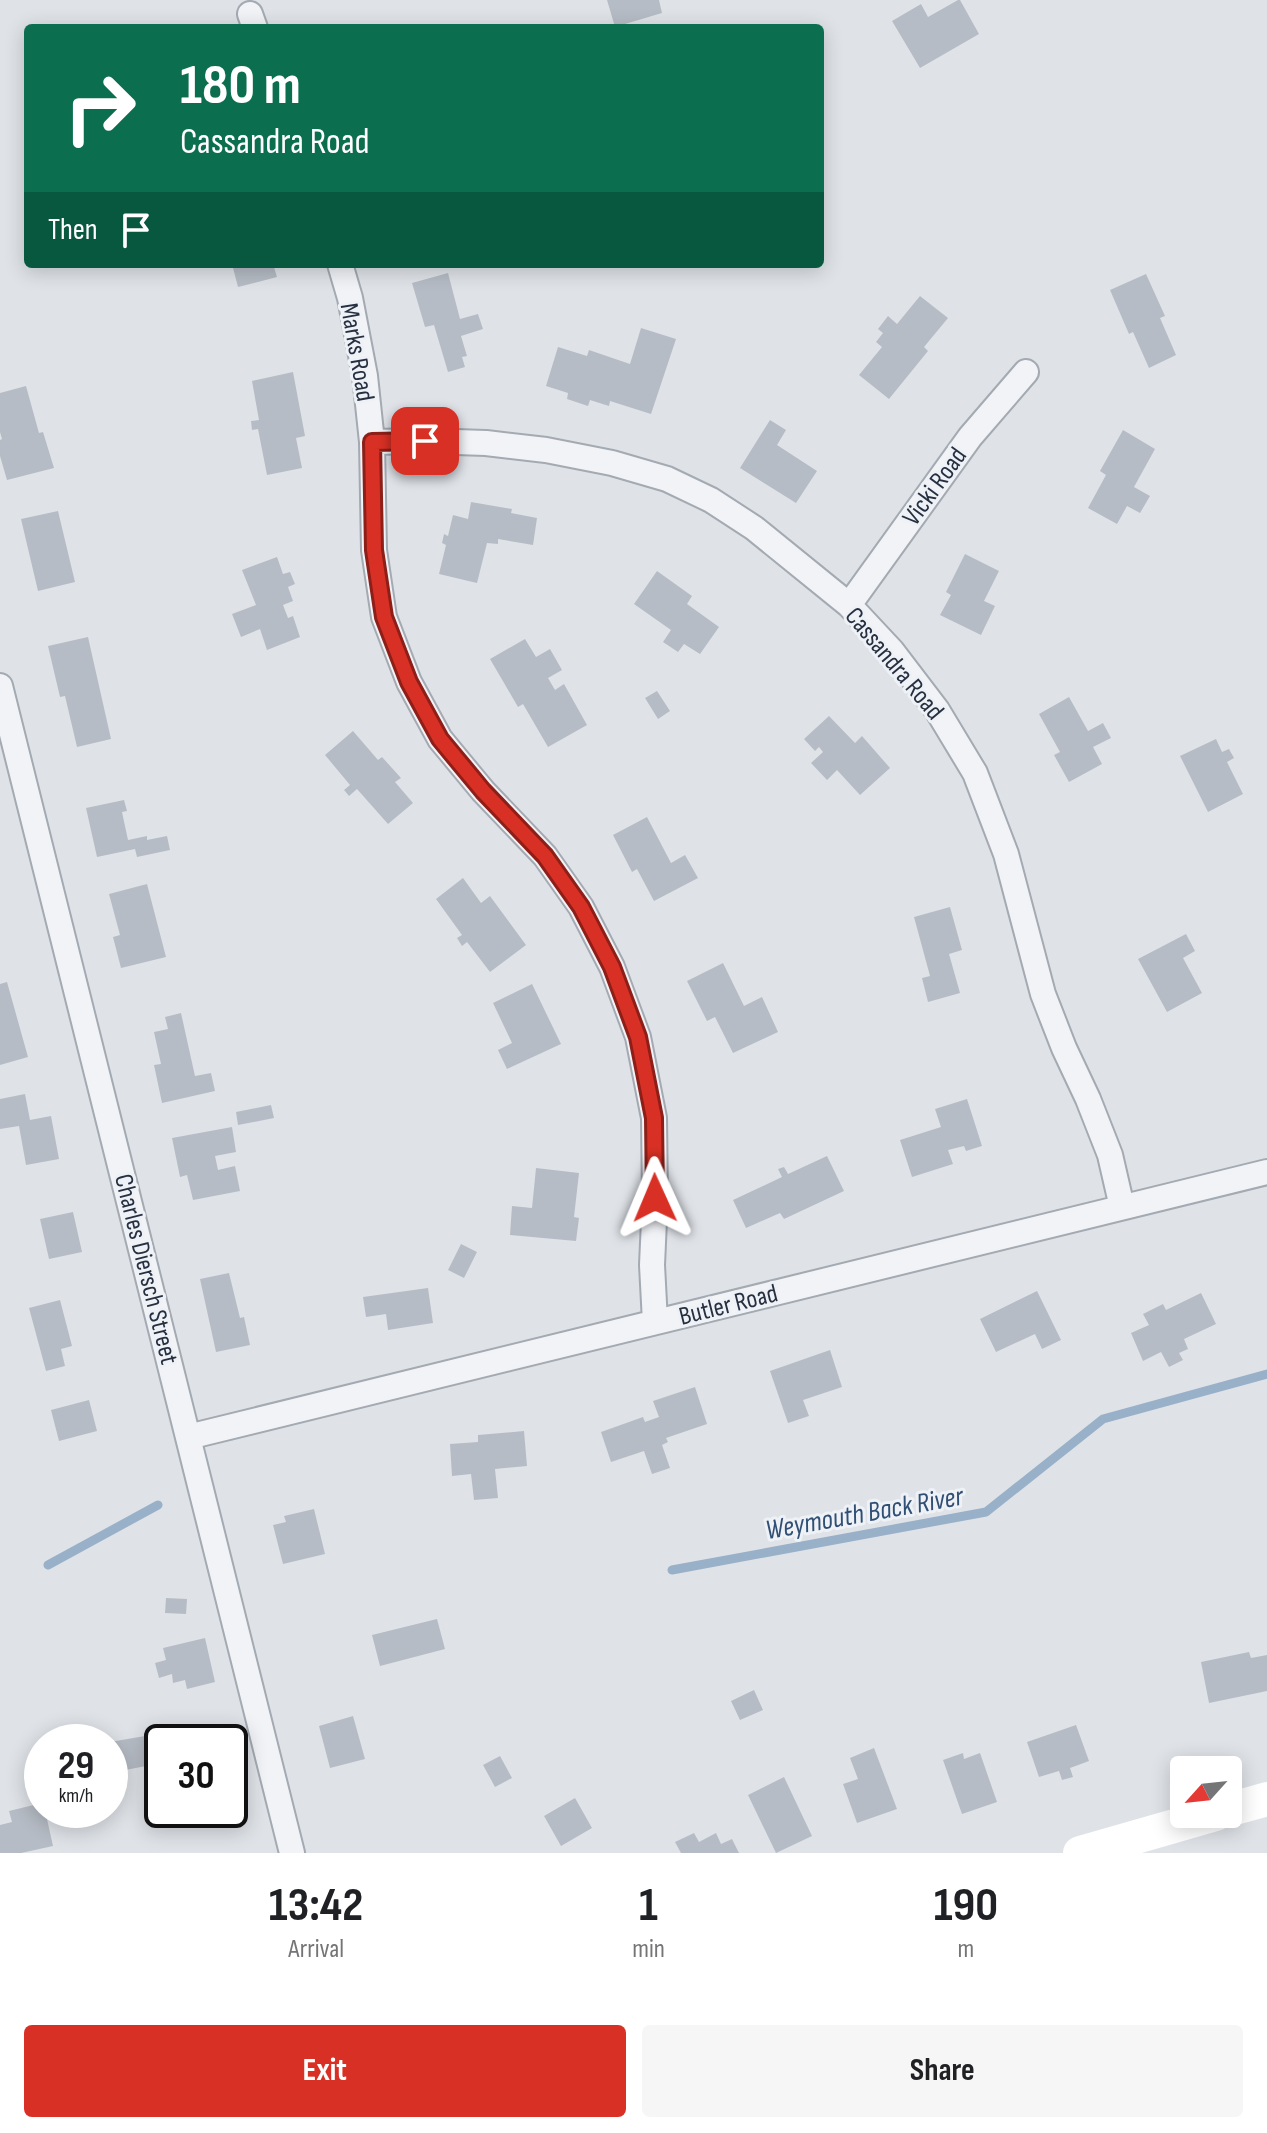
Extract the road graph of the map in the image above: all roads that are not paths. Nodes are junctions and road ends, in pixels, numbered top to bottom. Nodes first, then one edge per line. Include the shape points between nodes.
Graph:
1 (341, 268) edge
2 (1026, 372) dead end
3 (372, 442) junction
4 (849, 605) junction
5 (0, 686) edge
6 (1267, 1172) edge
7 (1122, 1207) junction
8 (655, 1322) junction
9 (188, 1437) junction
10 (1267, 1799) edge
11 (1242, 1806) edge
12 (1183, 1828) edge
13 (1148, 1843) edge
14 (1094, 1851) edge
15 (292, 1853) edge

1 - 3 street, Marks Road via 365,376
2 - 4 street, Vicki Road via 970,437
3 - 4 street, Cassandra Road via 486,443 546,450 667,479 754,528
3 - 8 street, Marks Road via 374,550 384,617 409,682 440,739 545,856 581,907 612,967 638,1037 654,1118
4 - 7 street, Cassandra Road via 937,710 975,773 1006,854 1043,994 1110,1155
5 - 9 street, Charles Diersch Street
6 - 7 street, Butler Road
7 - 8 street, Butler Road
8 - 9 street, Butler Road
9 - 15 street, Charles Diersch Street
10 - 11 main road
12 - 13 main road
13 - 14 main road

